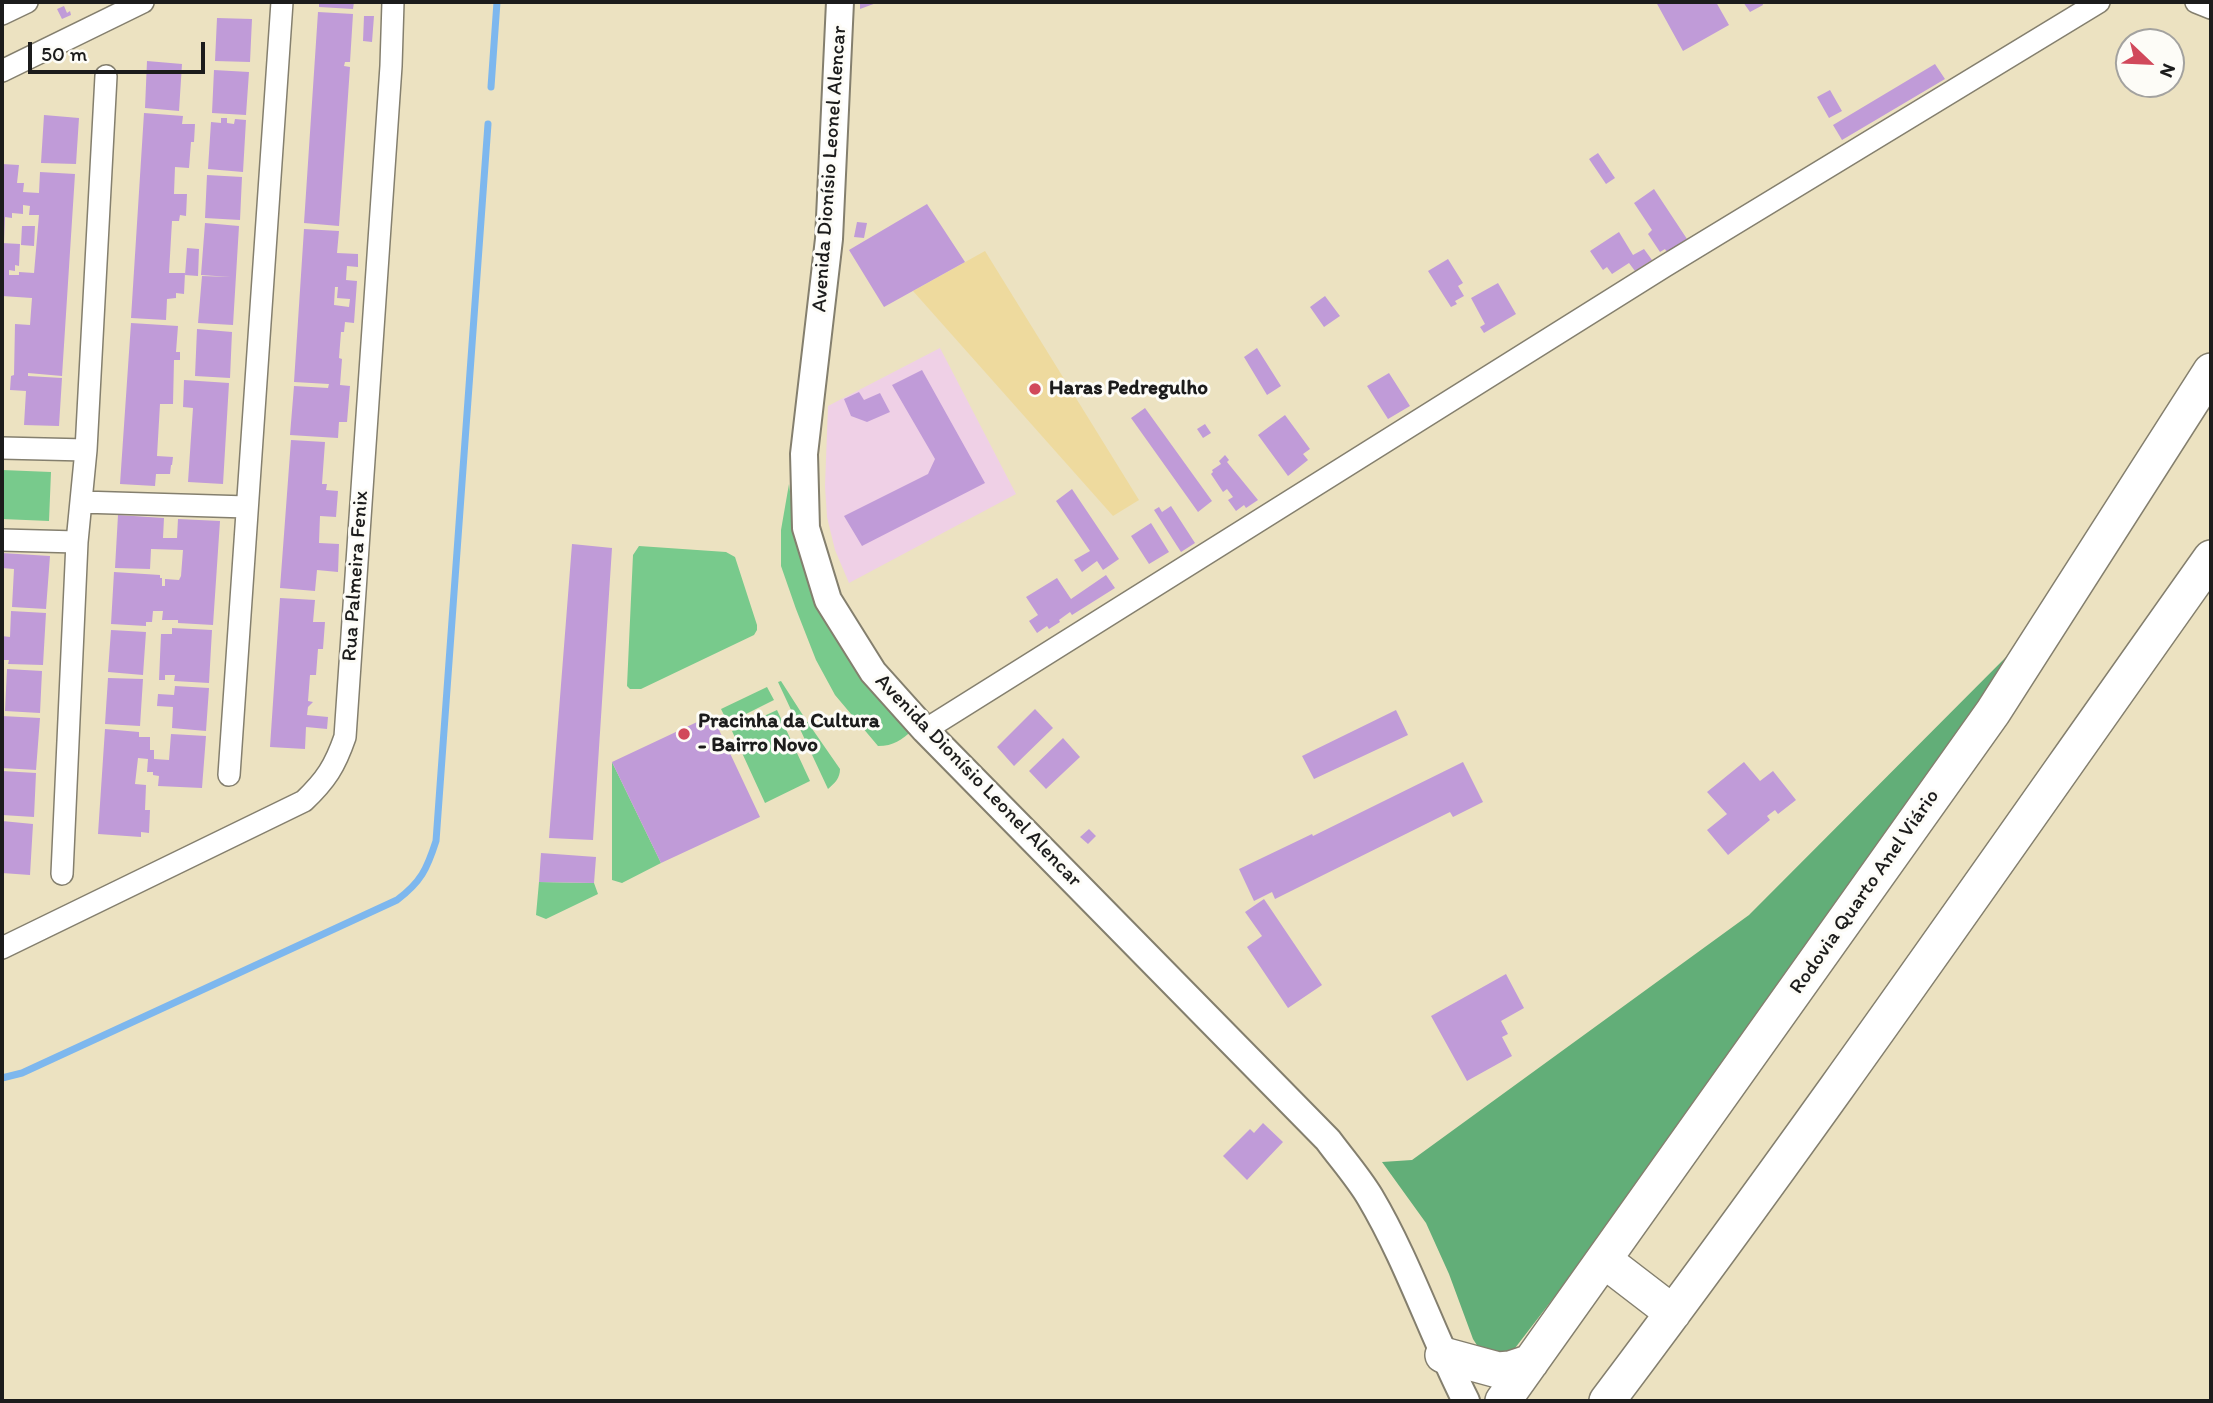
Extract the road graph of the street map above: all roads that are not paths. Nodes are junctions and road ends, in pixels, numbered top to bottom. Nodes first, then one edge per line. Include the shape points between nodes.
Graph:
1 (27, 2) edge
2 (142, 2) edge
3 (282, 2) edge
4 (393, 2) edge
5 (840, 2) edge
6 (2099, 2) edge
7 (2196, 2) edge
8 (2211, 8) edge
9 (2, 14) edge
10 (2, 71) edge
11 (106, 76) dead end
12 (2211, 371) edge
13 (2, 448) edge
14 (86, 450) junction
15 (81, 502) junction
16 (247, 507) junction
17 (2, 540) edge
18 (77, 542) junction
19 (2211, 558) edge
20 (925, 730) junction
21 (229, 775) dead end
22 (62, 874) dead end
23 (2, 948) edge
24 (1604, 1260) junction
25 (1673, 1314) junction
26 (1443, 1355) junction
27 (1531, 1362) junction
28 (1466, 1401) edge
29 (1503, 1401) edge
30 (1607, 1401) edge

1 - 9 street
2 - 10 street
3 - 16 street
4 - 23 street, Rua Palmeira Fenix via 345,737 338,758 319,787 303,801
5 - 20 street, Avenida Dionísio Leonel Alencar via 830,239 804,454 806,528 828,600 873,672
6 - 20 street via 1665,266
7 - 8 street
11 - 14 street
12 - 24 highway, Rodovia Quarto Anel Viário via 1993,712
13 - 14 street
14 - 15 street
15 - 16 street
15 - 18 street
16 - 21 street
17 - 18 street
18 - 22 street
19 - 25 highway
20 - 26 street, Avenida Dionísio Leonel Alencar via 1328,1140 1369,1196
24 - 25 highway
24 - 27 highway, Rodovia Quarto Anel Viário
25 - 30 highway
26 - 27 highway via 1498,1370
26 - 28 street, Avenida Dionísio Leonel Alencar
27 - 29 highway, Rodovia Quarto Anel Viário

